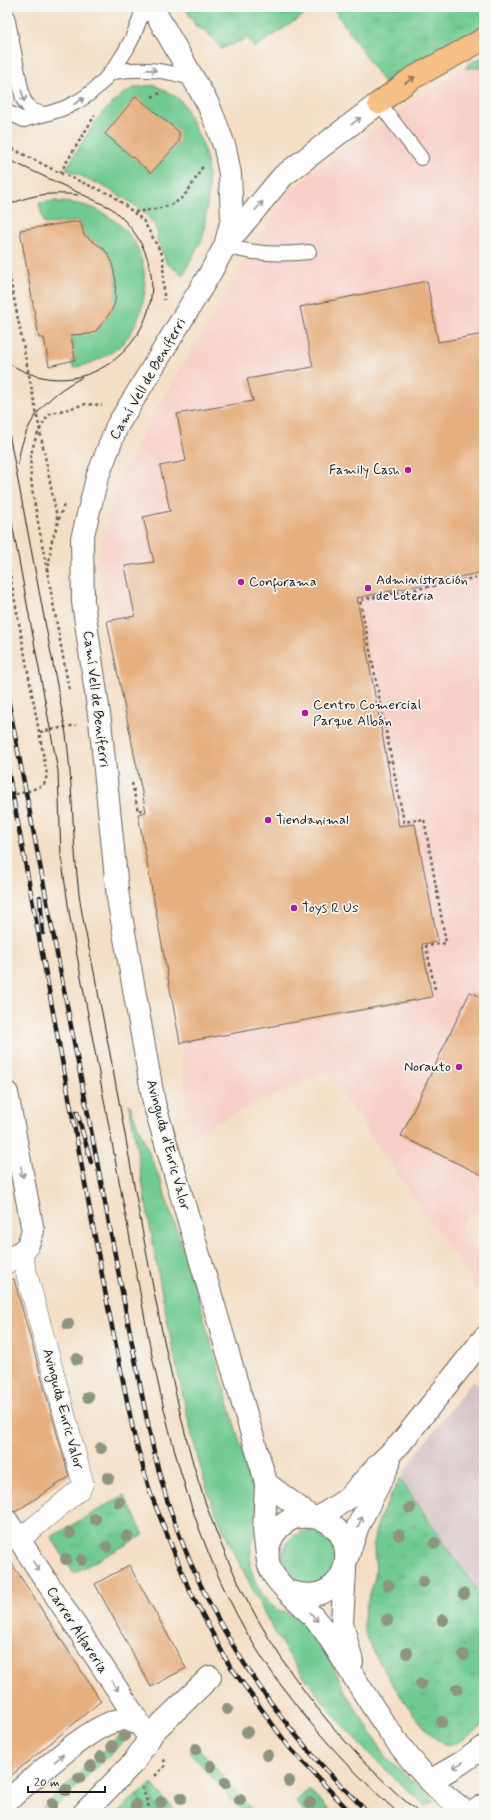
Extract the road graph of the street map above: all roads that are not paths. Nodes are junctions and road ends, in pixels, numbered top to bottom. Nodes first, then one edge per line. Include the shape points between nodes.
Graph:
1 (143, 7) edge
2 (152, 7) edge
3 (7, 16) edge
4 (484, 40) edge
5 (113, 72) junction
6 (196, 80) junction
7 (379, 103) junction
8 (7, 112) edge
9 (43, 114) junction
10 (421, 158) dead end
11 (225, 246) junction
12 (309, 252) dead end
13 (108, 799) joint
14 (7, 1093) edge
15 (14, 1258) edge
16 (484, 1338) edge
17 (400, 1444) junction
18 (266, 1483) junction
19 (314, 1517) junction
20 (7, 1521) edge
21 (19, 1540) junction
22 (267, 1555) junction
23 (346, 1564) junction
24 (286, 1590) junction
25 (210, 1677) dead end
26 (359, 1684) junction
27 (149, 1729) junction
28 (484, 1747) edge
29 (430, 1781) junction
30 (7, 1801) edge
31 (484, 1805) edge
32 (84, 1813) edge
33 (467, 1813) edge
34 (472, 1813) edge

1 - 5 lane via 131,38
2 - 6 street, Camí Vell de Beniferri
3 -> 9 lane via 23,99 31,110
7 -> 4 highway via 411,79
5 -> 6 lane via 170,72
9 -> 5 lane via 73,105
6 - 11 street, Camí Vell de Beniferri via 215,121 228,161 232,219
7 - 10 lane
11 -> 7 street via 283,176
8 - 9 lane via 24,120
11 - 12 lane via 251,253 286,255
11 - 13 street, Camí Vell de Beniferri via 117,426 97,478 82,539 83,602
13 - 18 street, Avinguda d'Enric Valor via 118,898 154,1103
14 -> 15 street, Avinguda Enric Valor via 33,1231 30,1242
15 - 21 street, Avinguda Enric Valor via 83,1483 80,1489
16 - 17 street
17 - 19 street via 347,1499
23 -> 17 street via 361,1519
18 - 19 street
18 - 22 street, Avinguda d'Enric Valor via 264,1530
19 - 22 street via 297,1517 286,1522 270,1541
19 - 23 street via 333,1526 341,1535 346,1546
20 - 21 street, Carrer Alfareria
21 -> 27 street, Carrer Alfareria
22 - 24 street via 269,1568
23 - 24 street via 336,1584 321,1593 310,1596
23 - 26 street via 342,1623
24 -> 26 street via 314,1617
25 - 27 street
26 - 29 street via 382,1722
30 -> 27 street via 87,1735 108,1724 121,1720
27 - 32 street via 134,1762
28 -> 29 street via 461,1764
29 - 33 street
31 - 34 street

